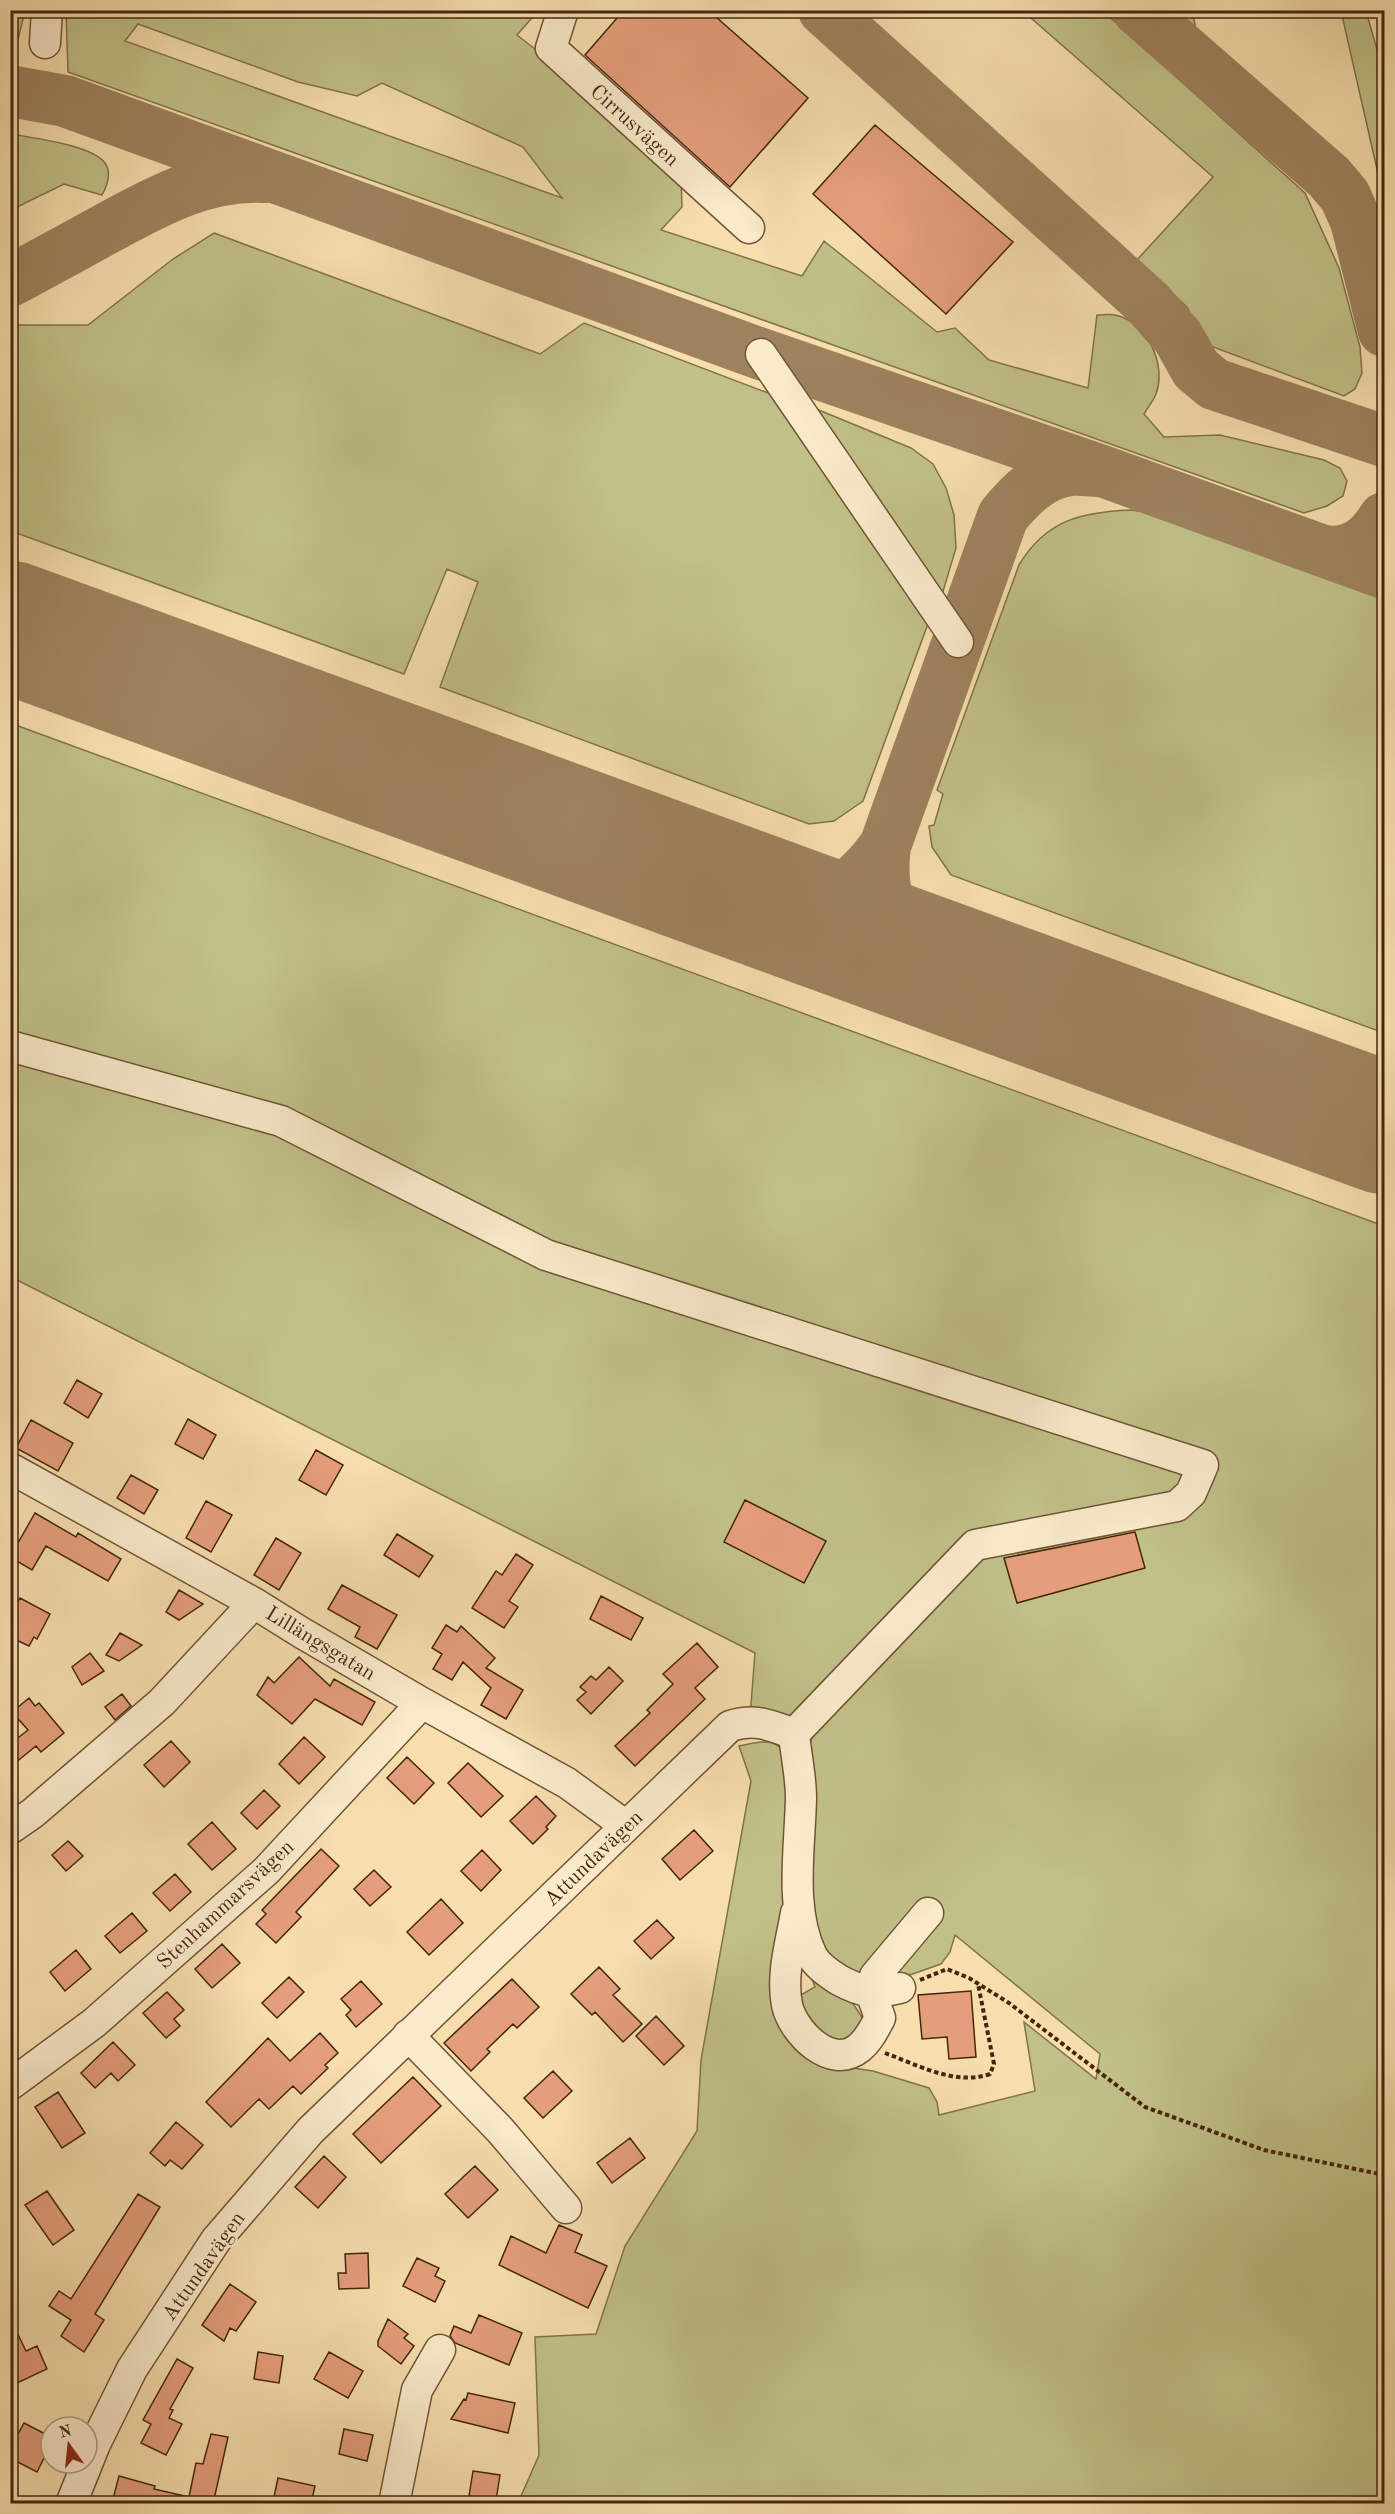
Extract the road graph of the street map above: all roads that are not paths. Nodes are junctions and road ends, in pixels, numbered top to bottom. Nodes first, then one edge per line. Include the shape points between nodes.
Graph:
1 (47, 10) edge
2 (563, 10) edge
3 (45, 42) dead end
4 (749, 228) dead end
5 (761, 354) dead end
6 (958, 642) dead end
7 (10, 1046) edge
8 (10, 1468) edge
9 (254, 1603) junction
10 (422, 1703) junction
11 (794, 1734) junction
12 (626, 1826) junction
13 (10, 1829) edge
14 (798, 1898) junction
15 (928, 1912) dead end
16 (900, 1988) road end
17 (871, 1992) junction
18 (408, 2035) junction
19 (10, 2085) edge
20 (566, 2208) dead end
21 (440, 2350) dead end
22 (71, 2504) edge
23 (394, 2504) edge

1 - 3 street
2 - 4 street, Cirrusvägen via 551,48
5 - 6 street
7 - 11 street via 281,1121 546,1255 1203,1465 1191,1494 1177,1506 975,1545
8 - 9 street, Lillängsgatan
9 - 10 street, Lillängsgatan
9 - 13 street via 162,1702
10 - 12 street, Lillängsgatan via 567,1783
10 - 19 street, Stenhammarsvägen via 266,1870 94,2023
11 - 12 street, Attundavägen via 747,1720 730,1726
11 - 14 street via 801,1794
12 - 18 street, Attundavägen
14 - 17 street via 802,1927 813,1958 834,1977
14 - 17 street via 786,1989 796,2025 808,2040 826,2052 844,2055 858,2050 880,2018
15 - 17 street via 875,1976
16 - 17 street
18 - 20 street via 500,2130
18 - 22 street, Attundavägen via 310,2131 216,2240 132,2369
21 - 23 street via 417,2390

